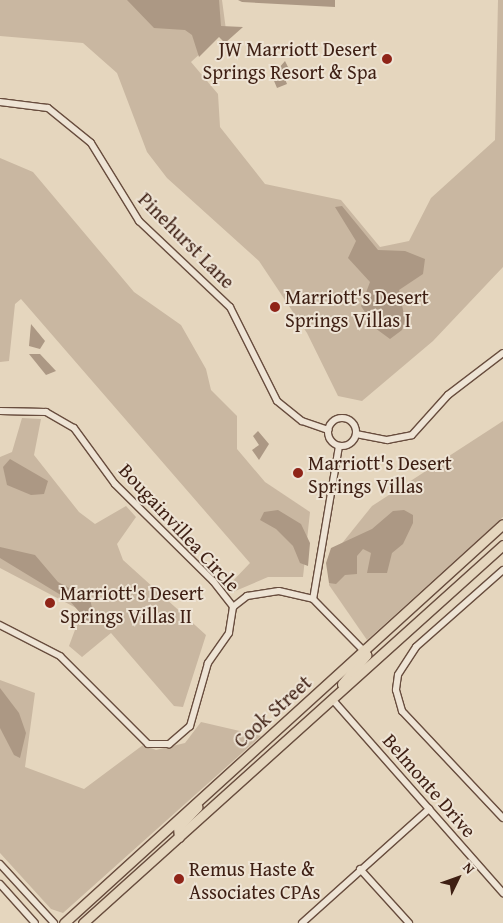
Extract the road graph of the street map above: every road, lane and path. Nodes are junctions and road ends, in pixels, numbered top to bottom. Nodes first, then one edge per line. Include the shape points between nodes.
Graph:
1 (0, 102) edge
2 (503, 353) edge
3 (0, 411) edge
4 (328, 430) junction
5 (356, 434) junction
6 (339, 446) junction
7 (503, 524) edge
8 (503, 545) edge
9 (503, 570) edge
10 (313, 599) junction
11 (233, 608) junction
12 (0, 625) edge
13 (362, 650) junction
14 (332, 699) junction
15 (240, 762) junction
16 (429, 809) junction
17 (503, 818) edge
18 (178, 837) junction
19 (0, 864) edge
20 (360, 869) junction
21 (0, 884) edge
22 (503, 893) edge
23 (35, 923) edge
24 (54, 923) edge
25 (64, 923) edge
26 (83, 923) edge
27 (302, 923) edge
28 (409, 923) edge

1 - 4 street, Pinehurst Lane via 48,108 91,143 139,221 230,307 276,401 302,421
2 - 5 street via 448,395 412,435 387,440
3 - 11 street, Bougainvillea Circle via 46,412 74,428 115,484 213,581
4 - 5 street via 332,422 344,418 352,422
4 - 6 street via 329,438
5 - 6 street via 348,444
6 - 10 street
7 - 13 main road, Cook Street
8 - 14 main road, Cook Street
9 - 17 street via 405,662 396,690 402,710
10 - 11 street via 279,591 247,596
10 - 13 street
11 - 12 street, Bougainvillea Circle via 229,633 208,663 190,726 169,744 148,744 60,656
13 - 14 main road via 363,660
13 - 15 main road, Cook Street
14 - 16 street, Belmonte Drive
14 - 18 main road, Cook Street
15 - 18 main road via 182,822
15 - 25 main road, Cook Street
16 - 20 street
16 - 22 street, Belmonte Drive
18 - 26 main road, Cook Street
19 - 24 street
20 - 27 street
20 - 28 street
21 - 23 street

